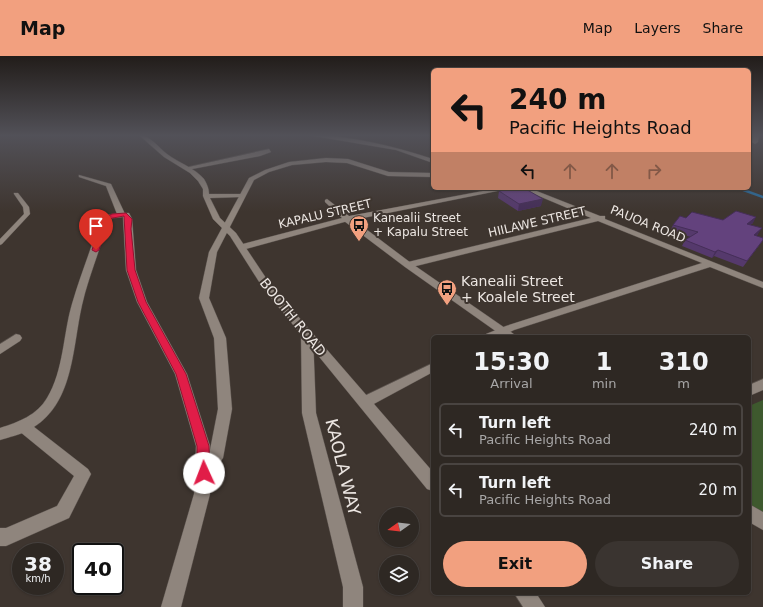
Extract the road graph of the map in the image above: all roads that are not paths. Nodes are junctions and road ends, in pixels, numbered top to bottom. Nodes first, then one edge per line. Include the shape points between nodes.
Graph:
1 (174, 161) edge
2 (225, 161) edge
3 (318, 161) edge
4 (342, 161) edge
5 (186, 168) junction
6 (431, 175) edge
7 (81, 176) dead end
8 (499, 190) edge
9 (528, 190) edge
10 (16, 194) dead end
11 (242, 195) junction
12 (206, 196) junction
13 (328, 201) dead end
14 (121, 214) junction
15 (602, 218) junction
16 (347, 219) junction
17 (225, 226) junction
18 (0, 243) edge
19 (242, 247) junction
20 (712, 263) junction
21 (408, 265) junction
22 (763, 285) edge
23 (504, 330) junction
24 (307, 335) junction
25 (494, 335) edge
26 (510, 335) edge
27 (16, 338) dead end
28 (0, 350) edge
29 (431, 368) edge
30 (763, 384) edge
31 (751, 390) edge
32 (365, 402) junction
33 (24, 427) junction
34 (0, 434) edge
35 (204, 473) junction
36 (431, 482) edge
37 (751, 513) edge
38 (763, 522) edge
39 (0, 537) edge
40 (526, 595) edge
41 (171, 607) edge
42 (353, 607) edge
43 (535, 607) edge

1 - 5 street, BOOTH ROAD
2 - 5 street
3 - 11 street via 291,163 267,170 251,179
4 - 6 street via 388,174
5 - 12 street, BOOTH ROAD via 201,180 206,189
7 - 14 street via 109,185
8 - 16 street, KAPALU STREET
9 - 15 street, PAUOA ROAD
10 - 18 lane via 26,207 27,214
11 - 12 street
11 - 17 street
12 - 17 street, BOOTH ROAD via 217,219
13 - 16 street
14 - 33 street via 108,217 103,223 77,304 64,370 55,398 38,418
14 - 35 street via 128,216 131,270 142,302 181,374 191,402 203,446
15 - 20 street, PAUOA ROAD
15 - 21 street, HIILAWE STREET
16 - 19 street, KAPALU STREET
16 - 21 street
17 - 19 street, BOOTH ROAD
17 - 35 street via 212,252 204,298 220,338 225,409 216,458
19 - 24 street, BOOTH ROAD via 266,286
20 - 22 street, PAUOA ROAD
20 - 23 street
21 - 23 street
23 - 25 street
23 - 26 street
24 - 32 street, BOOTH ROAD
24 - 42 street, KAOLA WAY via 309,412 354,587
27 - 28 street
29 - 32 street
30 - 31 street
32 - 36 street, BOOTH ROAD
33 - 34 street
33 - 39 street via 83,474 63,512 6,537
35 - 41 street via 202,494
37 - 38 street
40 - 43 street

